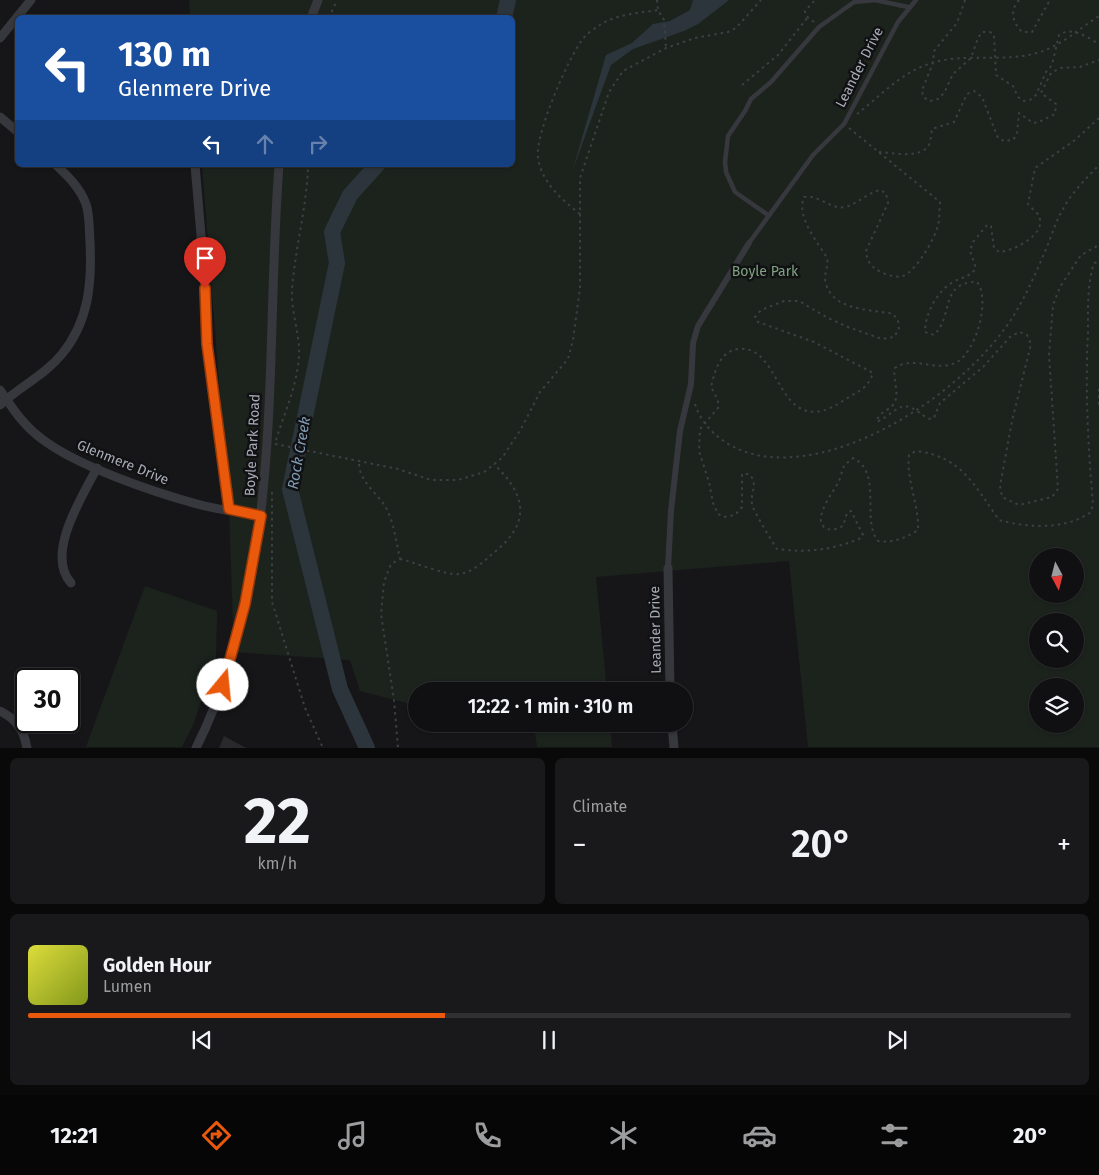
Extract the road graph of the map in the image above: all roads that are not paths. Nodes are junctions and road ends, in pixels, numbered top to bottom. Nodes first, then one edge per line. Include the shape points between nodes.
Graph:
1 (31, 0) edge
2 (318, 0) edge
3 (916, 0) edge
4 (908, 7) junction
5 (19, 15) edge
6 (312, 15) edge
7 (15, 20) edge
8 (0, 38) edge
9 (0, 117) edge
10 (15, 130) edge
11 (58, 167) edge
12 (195, 167) edge
13 (279, 167) edge
14 (768, 215) junction
15 (749, 243) joint
16 (0, 390) edge
17 (4, 403) edge
18 (97, 468) junction
19 (229, 509) junction
20 (261, 516) junction
21 (668, 568) joint
22 (71, 583) dead end
23 (670, 682) edge
24 (0, 711) edge
25 (673, 732) edge
26 (27, 748) edge
27 (196, 748) edge
28 (674, 748) edge

1 - 5 street
2 - 6 street
3 - 4 lane, Leander Drive
4 - 14 lane, Leander Drive via 877,58 844,124 813,155
4 - 14 lane via 875,0 854,2 820,27 771,82 751,99 728,136 726,172 735,192
7 - 8 street
9 - 10 street
11 - 17 street via 76,186 89,216 89,299 79,327 64,352
12 - 19 street via 207,344
13 - 20 street, Boyle Park Road via 267,451
14 - 15 lane
15 - 21 street via 698,326 691,357 691,384 680,431
16 - 17 street, Glenmere Drive
17 - 18 street, Glenmere Drive via 41,439 70,457
18 - 19 street, Glenmere Drive via 197,504
18 - 22 street via 67,532 61,560 64,574
19 - 20 street, Glenmere Drive
20 - 27 street, Boyle Park Road via 234,652
21 - 23 street, Leander Drive
24 - 26 street via 16,722
25 - 28 street

